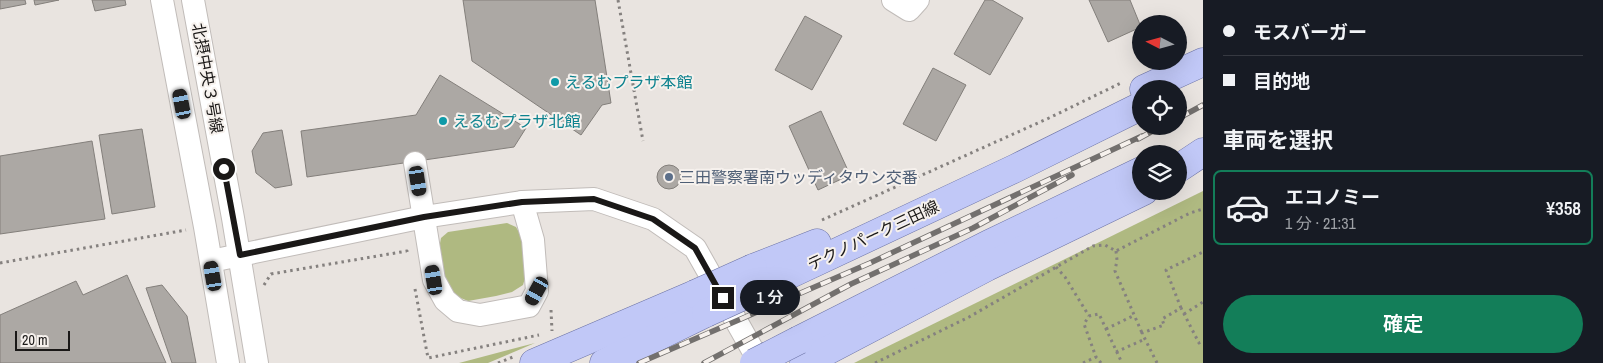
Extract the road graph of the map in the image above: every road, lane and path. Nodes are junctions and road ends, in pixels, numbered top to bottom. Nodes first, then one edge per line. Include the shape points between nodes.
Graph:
1 (162, 0) edge
2 (193, 0) edge
3 (618, 0) edge
4 (893, 0) edge
5 (918, 0) edge
6 (1203, 62) edge
7 (1203, 77) edge
8 (1155, 80) edge
9 (1187, 85) edge
10 (1132, 89) edge
11 (1132, 90) edge
12 (1132, 110) edge
13 (644, 140) dead end
14 (1203, 141) edge
15 (1187, 149) edge
16 (1203, 152) edge
17 (415, 163) dead end
18 (1187, 163) edge
19 (1203, 164) edge
20 (1016, 168) junction
21 (1187, 172) edge
22 (1132, 191) edge
23 (522, 202) junction
24 (1203, 209) edge
25 (424, 217) junction
26 (818, 222) dead end
27 (205, 227) junction
28 (848, 231) junction
29 (1116, 252) junction
30 (1203, 252) edge
31 (240, 255) junction
32 (211, 261) junction
33 (409, 261) dead end
34 (0, 263) edge
35 (1056, 267) junction
36 (271, 274) dead end
37 (759, 276) junction
38 (413, 280) dead end
39 (1203, 302) edge
40 (701, 304) junction
41 (1181, 308) junction
42 (1184, 314) junction
43 (1134, 315) junction
44 (1089, 316) junction
45 (1106, 329) junction
46 (552, 332) dead end
47 (1142, 333) junction
48 (1145, 339) junction
49 (1203, 341) edge
50 (1116, 352) junction
51 (804, 354) edge
52 (1096, 357) junction
53 (228, 363) edge
54 (257, 363) edge
55 (534, 363) edge
56 (604, 363) edge
57 (754, 363) edge
58 (760, 363) edge
59 (875, 363) edge
60 (1083, 363) edge
61 (1101, 363) edge
62 (1122, 363) edge
63 (1157, 363) edge

1 - 27 street, 北摂中央３号線
2 - 31 street, 北摂中央３号線
3 - 13 path
4 - 5 street via 909,10
6 - 8 main road
7 - 9 main road
10 - 26 path via 1049,118
11 - 28 main road via 1023,150
12 - 20 main road, テクノパーク三田線
14 - 15 main road
16 - 18 main road
17 - 25 street
19 - 21 main road
20 - 28 main road
20 - 37 main road, テクノパーク三田線
22 - 51 main road via 989,244
23 - 25 street
23 - 25 street via 533,240 537,291 529,306 480,315 458,311 445,300 434,280
23 - 58 street via 594,199 653,219 695,248
24 - 29 path
25 - 31 street
27 - 32 street, 北摂中央３号線
27 - 34 path
28 - 37 main road
29 - 35 path via 1105,245 1093,246
29 - 43 path via 1115,271
30 - 41 path via 1166,270
31 - 32 street
31 - 54 street, 北摂中央３号線
32 - 53 street, 北摂中央３号線
33 - 36 path via 407,251
35 - 44 path
35 - 59 path via 969,317
37 - 40 main road, テクノパーク三田線, bridge
38 - 46 path via 428,358
39 - 42 path
40 - 55 main road
40 - 56 main road, テクノパーク三田線
41 - 42 path
41 - 47 path via 1162,319 1164,325
42 - 49 path via 1199,343
43 - 45 path
43 - 47 path
44 - 45 path via 1099,314
44 - 52 path via 1084,324
45 - 50 path
47 - 48 path
48 - 50 path
48 - 63 path
50 - 62 path
51 - 57 main road, bridge
52 - 60 path
52 - 61 path

